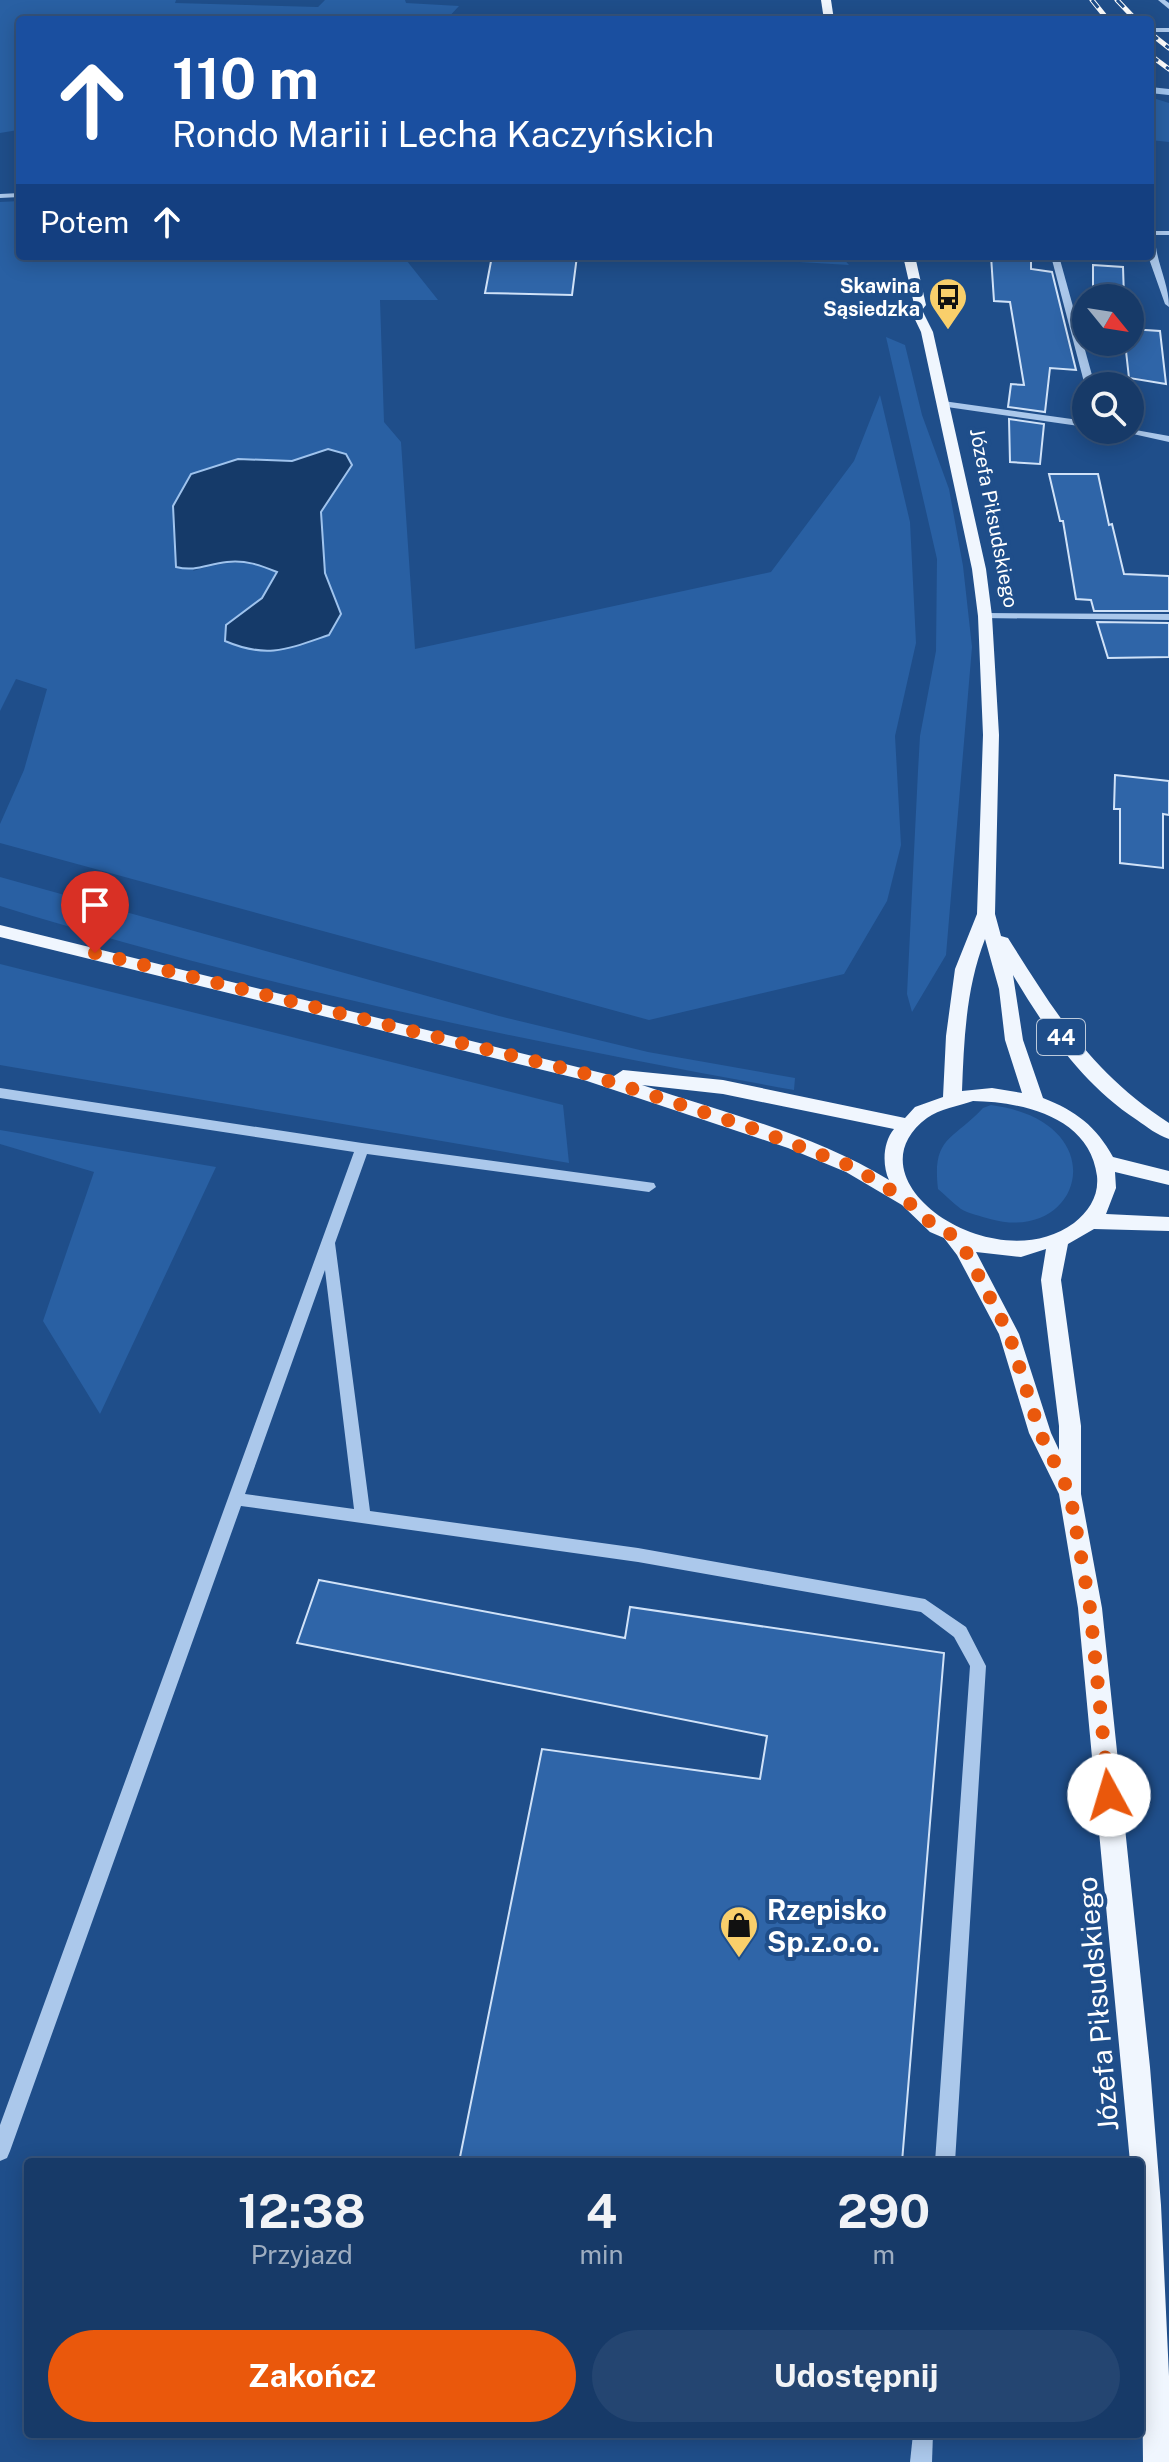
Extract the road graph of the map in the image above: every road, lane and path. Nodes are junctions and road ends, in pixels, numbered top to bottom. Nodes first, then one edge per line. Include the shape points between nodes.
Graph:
1 (1161, 0) edge
2 (1169, 7) edge
3 (906, 260) edge
4 (1056, 260) edge
5 (1153, 260) edge
6 (1169, 304) edge
7 (1086, 372) edge
8 (943, 404) junction
9 (1072, 422) edge
10 (1144, 434) edge
11 (1169, 439) edge
12 (985, 616) junction
13 (1169, 617) edge
14 (986, 914) junction
15 (0, 923) edge
16 (0, 931) edge
17 (37, 939) junction
18 (587, 1074) junction
19 (0, 1093) edge
20 (952, 1098) junction
21 (1035, 1102) junction
22 (907, 1125) junction
23 (1169, 1132) edge
24 (362, 1148) junction
25 (1104, 1162) junction
26 (1169, 1178) edge
27 (649, 1187) dead end
28 (905, 1199) junction
29 (1090, 1221) junction
30 (1169, 1224) edge
31 (952, 1235) junction
32 (1058, 1241) junction
33 (328, 1242) junction
34 (1070, 1494) junction
35 (237, 1499) junction
36 (363, 1516) junction
37 (0, 2151) edge
38 (945, 2158) edge
39 (1144, 2158) edge
40 (1144, 2164) edge
41 (923, 2438) edge
42 (921, 2462) edge
43 (1158, 2462) edge

1 - 2 street
3 - 8 main road, Józefa Piłsudskiego / 44
4 - 7 street
5 - 6 street
8 - 9 street
8 - 12 main road, Józefa Piłsudskiego / 44
10 - 11 street
12 - 13 street
12 - 14 main road, Józefa Piłsudskiego / 44 via 991,735
14 - 20 main road, Józefa Piłsudskiego / 44 via 964,969
14 - 21 main road, Józefa Piłsudskiego / 44 via 1008,989 1014,1040
14 - 23 main road, 44 via 1049,1021 1088,1071
15 - 17 main road
16 - 17 main road
17 - 18 main road
18 - 22 main road via 723,1087
18 - 28 main road via 795,1143 853,1167
19 - 24 street
20 - 21 main road via 993,1094
20 - 22 main road
21 - 25 main road via 1071,1120
22 - 28 main road via 898,1138 893,1168
24 - 27 street
24 - 33 street
25 - 26 main road
25 - 29 main road via 1106,1193
28 - 31 main road
29 - 30 main road
29 - 32 main road
31 - 32 main road via 1017,1248
31 - 34 main road, Józefa Piłsudskiego via 1009,1334 1040,1433
32 - 34 main road, Józefa Piłsudskiego via 1051,1280 1070,1426
33 - 35 street
33 - 36 street
34 - 39 main road, Józefa Piłsudskiego via 1090,1608
35 - 36 street
35 - 37 street
36 - 38 street via 638,1555 925,1606 960,1632 978,1666
40 - 43 main road, Józefa Piłsudskiego
41 - 42 street

